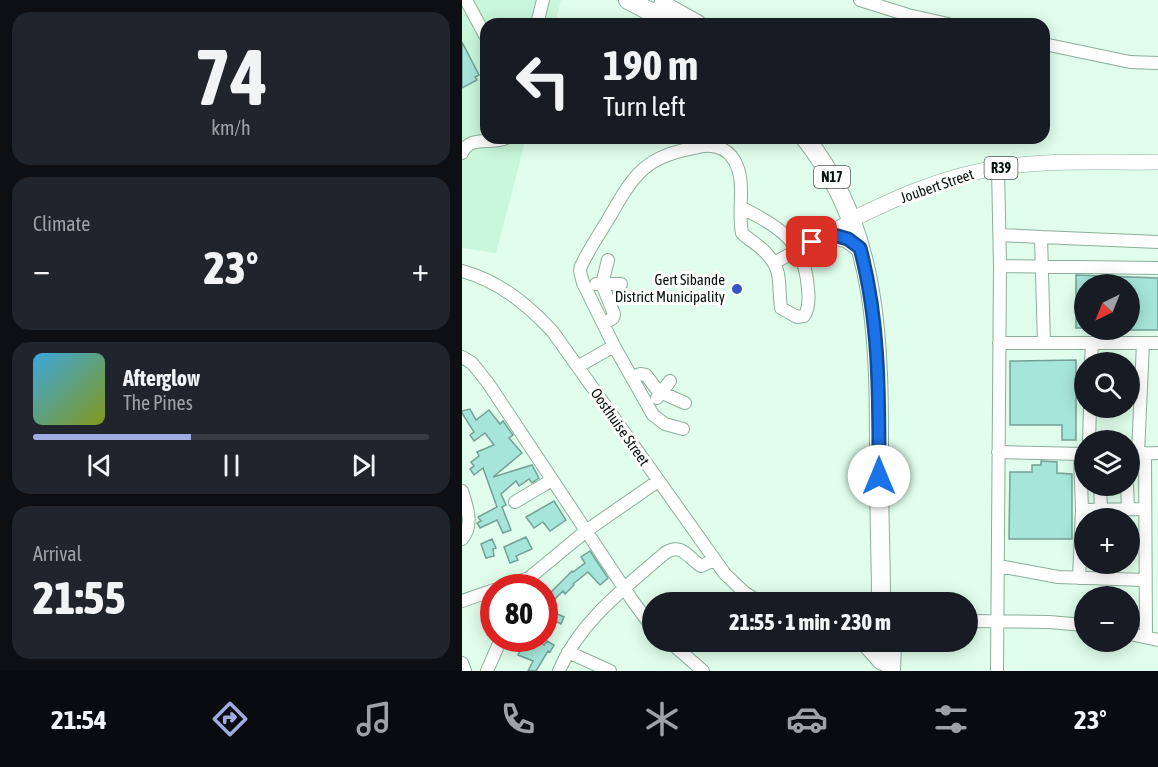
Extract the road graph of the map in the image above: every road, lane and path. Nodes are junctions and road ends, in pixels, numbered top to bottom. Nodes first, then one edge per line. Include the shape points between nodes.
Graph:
1 (466, 0) edge
2 (543, 0) edge
3 (628, 0) edge
4 (654, 0) edge
5 (860, 0) edge
6 (538, 18) edge
7 (662, 18) edge
8 (687, 18) edge
9 (921, 18) edge
10 (480, 26) edge
11 (1050, 45) edge
12 (1158, 63) edge
13 (480, 142) edge
14 (809, 144) edge
15 (823, 144) edge
16 (462, 153) edge
17 (1158, 162) edge
18 (998, 168) junction
19 (742, 208) junction
20 (857, 217) junction
21 (827, 233) junction
22 (1000, 235) junction
23 (1041, 237) junction
24 (1158, 242) edge
25 (860, 248) junction
26 (798, 250) junction
27 (608, 260) dead end
28 (774, 263) junction
29 (1042, 265) junction
30 (1000, 266) junction
31 (1158, 268) edge
32 (462, 271) edge
33 (582, 283) junction
34 (602, 284) junction
35 (621, 284) dead end
36 (603, 324) junction
37 (1158, 342) edge
38 (999, 343) junction
39 (1044, 343) junction
40 (1092, 343) junction
41 (1143, 343) junction
42 (614, 346) junction
43 (1092, 352) edge
44 (462, 357) edge
45 (579, 366) junction
46 (632, 377) junction
47 (670, 381) dead end
48 (661, 393) junction
49 (685, 403) dead end
50 (649, 409) junction
51 (683, 429) dead end
52 (1138, 430) edge
53 (998, 452) junction
54 (1140, 453) edge
55 (1158, 453) edge
56 (1074, 454) edge
57 (1140, 474) edge
58 (552, 480) junction
59 (658, 481) junction
60 (462, 491) edge
61 (1127, 496) edge
62 (515, 502) dead end
63 (1128, 508) edge
64 (1140, 509) edge
65 (1145, 509) junction
66 (586, 531) junction
67 (462, 539) edge
68 (714, 560) junction
69 (999, 566) junction
70 (537, 574) edge
71 (1079, 574) edge
72 (1079, 578) junction
73 (1145, 580) junction
74 (625, 588) junction
75 (745, 592) edge
76 (881, 592) edge
77 (892, 592) edge
78 (480, 595) edge
79 (462, 602) edge
80 (642, 614) edge
81 (999, 620) junction
82 (978, 621) edge
83 (1074, 624) edge
84 (1152, 638) edge
85 (495, 652) edge
86 (568, 652) junction
87 (681, 652) edge
88 (873, 652) edge
89 (883, 652) edge
90 (889, 652) edge
91 (462, 663) edge
92 (885, 668) edge
93 (465, 671) edge
94 (487, 671) edge
95 (559, 671) edge
96 (610, 671) edge
97 (703, 671) edge
98 (997, 671) edge

1 - 10 street
2 - 6 street
3 - 7 highway
4 - 8 highway
5 - 9 street
11 - 12 street via 1130,62
13 - 16 street via 467,145
14 - 20 highway, N17
15 - 20 highway, N17 via 849,187
17 - 18 main road, Joubert Street / R39
18 - 20 main road, Joubert Street / R39 via 927,186
18 - 22 street
19 - 26 street via 775,225
19 - 28 street via 742,233
19 - 33 street via 739,170 723,149 704,146 655,160 637,173 584,259
20 - 21 street
20 - 25 highway, N17
20 - 77 highway, N17 via 878,280 886,335
21 - 25 highway via 848,239
21 - 26 street
22 - 23 street
22 - 30 street
23 - 24 street
23 - 29 street
25 - 76 highway, N17 via 876,337
26 - 28 street
26 - 28 street via 808,285 804,316 797,317 781,308 781,284
27 - 34 street
29 - 30 street
29 - 31 street
29 - 39 street
30 - 38 street
32 - 45 street, Oosthuise Street via 487,280 522,301
33 - 34 street
33 - 36 street
34 - 35 street
34 - 36 street via 614,314
36 - 42 street
37 - 41 street
38 - 39 street
38 - 53 street
39 - 40 street
40 - 41 street
40 - 43 street
41 - 52 street
42 - 45 street
42 - 46 street
44 - 58 street via 472,363 488,384
45 - 59 street, Oosthuise Street
46 - 48 street via 646,375
46 - 50 street
47 - 48 street
48 - 49 street
48 - 50 street
50 - 51 street via 660,422
53 - 56 street
53 - 69 street
54 - 55 street
57 - 65 street
58 - 62 street
58 - 66 street
59 - 66 street
59 - 68 street, Oosthuise Street
60 - 67 street via 469,517
61 - 63 street
64 - 65 street
65 - 73 street
66 - 70 street
66 - 74 street
68 - 74 street via 700,566 682,551 672,549
68 - 75 street, Oosthuise Street
69 - 72 street
69 - 81 street
71 - 72 street
72 - 73 street
73 - 84 street
74 - 80 street
74 - 86 street
78 - 79 street
81 - 82 street
81 - 83 street
81 - 98 street
85 - 94 street
86 - 95 street
86 - 96 street
87 - 97 street
88 - 92 highway
89 - 92 highway
90 - 92 highway
91 - 93 street

